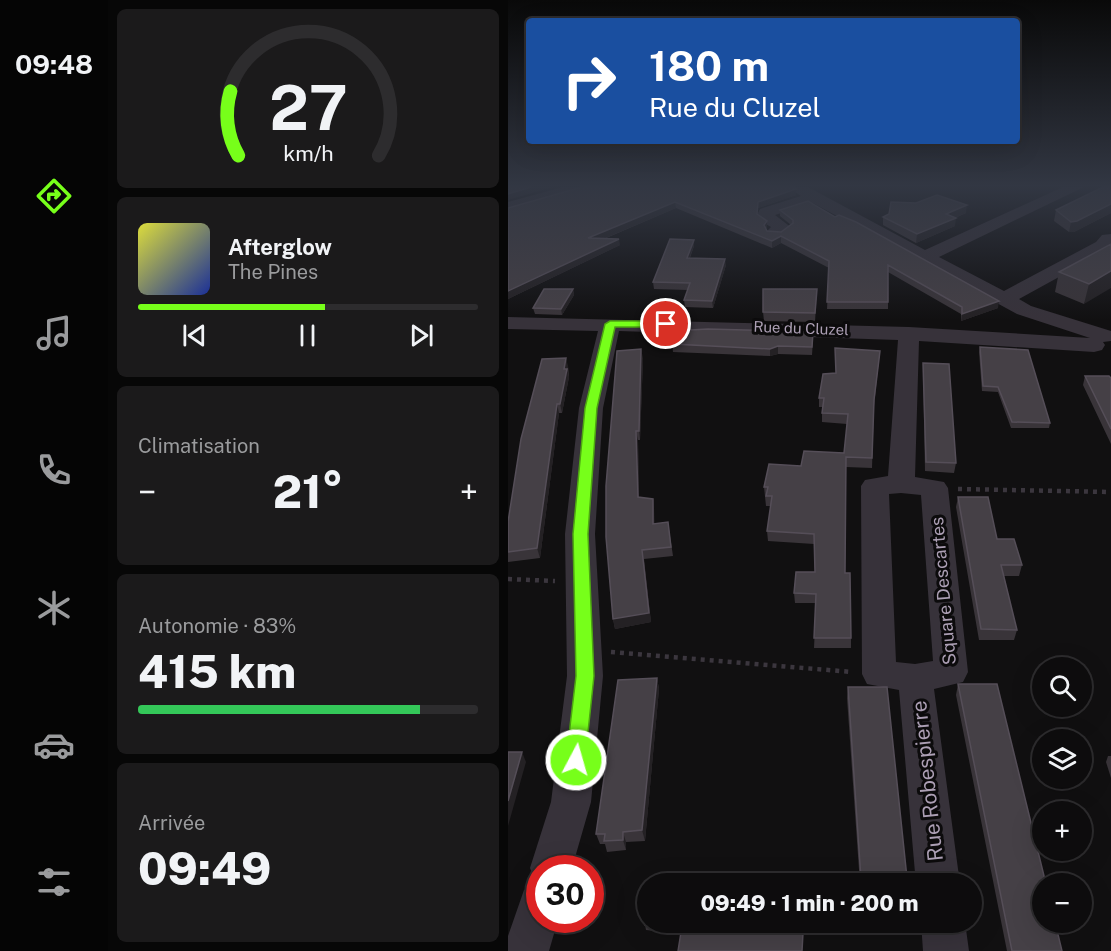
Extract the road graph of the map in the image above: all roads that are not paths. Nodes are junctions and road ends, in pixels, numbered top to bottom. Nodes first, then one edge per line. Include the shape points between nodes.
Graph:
1 (877, 231) edge
2 (980, 231) edge
3 (1108, 239) dead end
4 (924, 257) junction
5 (1004, 299) junction
6 (1036, 315) junction
7 (508, 323) edge
8 (610, 324) junction
9 (909, 333) junction
10 (1048, 342) junction
11 (1105, 344) edge
12 (901, 484) junction
13 (897, 676) junction
14 (555, 855) edge
15 (936, 873) edge
16 (532, 933) edge
17 (944, 933) edge
18 (526, 951) edge
19 (946, 951) edge

1 - 4 street
2 - 4 street
3 - 5 street via 1102,246
4 - 5 street
5 - 6 street
6 - 10 street via 1048,324
6 - 11 street
7 - 8 street, Rue du Cluzel
8 - 9 street, Rue du Cluzel
8 - 14 street via 591,408 580,534 585,676 571,802
9 - 10 street, Rue du Cluzel
9 - 12 street
10 - 11 street, Rue du Cluzel
12 - 13 street via 875,486
12 - 13 street, Square Descartes via 934,488 951,672
13 - 15 street, Rue Robespierre
16 - 18 street
17 - 19 street

